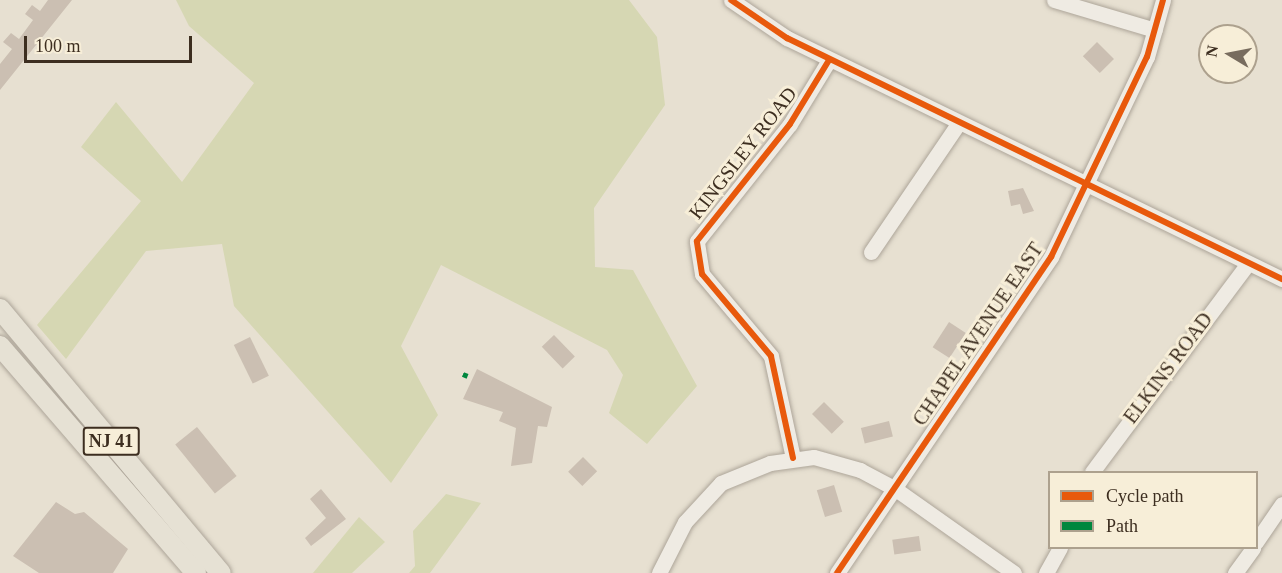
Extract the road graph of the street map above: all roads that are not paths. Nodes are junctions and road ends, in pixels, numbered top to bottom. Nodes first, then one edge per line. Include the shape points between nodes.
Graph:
1 (731, 0) edge
2 (1054, 0) edge
3 (1162, 0) edge
4 (1155, 30) junction
5 (829, 60) junction
6 (958, 124) junction
7 (1085, 187) junction
8 (871, 252) dead end
9 (1246, 265) junction
10 (1282, 279) edge
11 (0, 309) edge
12 (0, 346) edge
13 (793, 458) junction
14 (1093, 471) edge
15 (894, 488) junction
16 (1282, 504) edge
17 (1258, 540) edge
18 (1059, 549) edge
19 (1252, 549) edge
20 (196, 573) edge
21 (221, 573) edge
22 (659, 573) edge
23 (837, 573) edge
24 (1014, 573) edge
25 (1046, 573) edge
26 (1235, 573) edge

1 - 5 street via 759,22
2 - 4 street
3 - 4 street, CHAPEL AVENUE EAST
4 - 7 street, CHAPEL AVENUE EAST
5 - 6 street
5 - 13 street, KINGSLEY ROAD via 790,124 697,241 702,274 771,356
6 - 7 street
6 - 8 street
7 - 9 street
7 - 15 street, CHAPEL AVENUE EAST via 1032,288
9 - 10 street
9 - 14 street, ELKINS ROAD
11 - 21 main road, NJ 41
12 - 20 main road, NJ 41
13 - 15 street via 832,461
13 - 22 street via 721,483 685,522
15 - 23 street, CHAPEL AVENUE EAST
15 - 24 street
16 - 17 street
18 - 25 street
19 - 26 street

